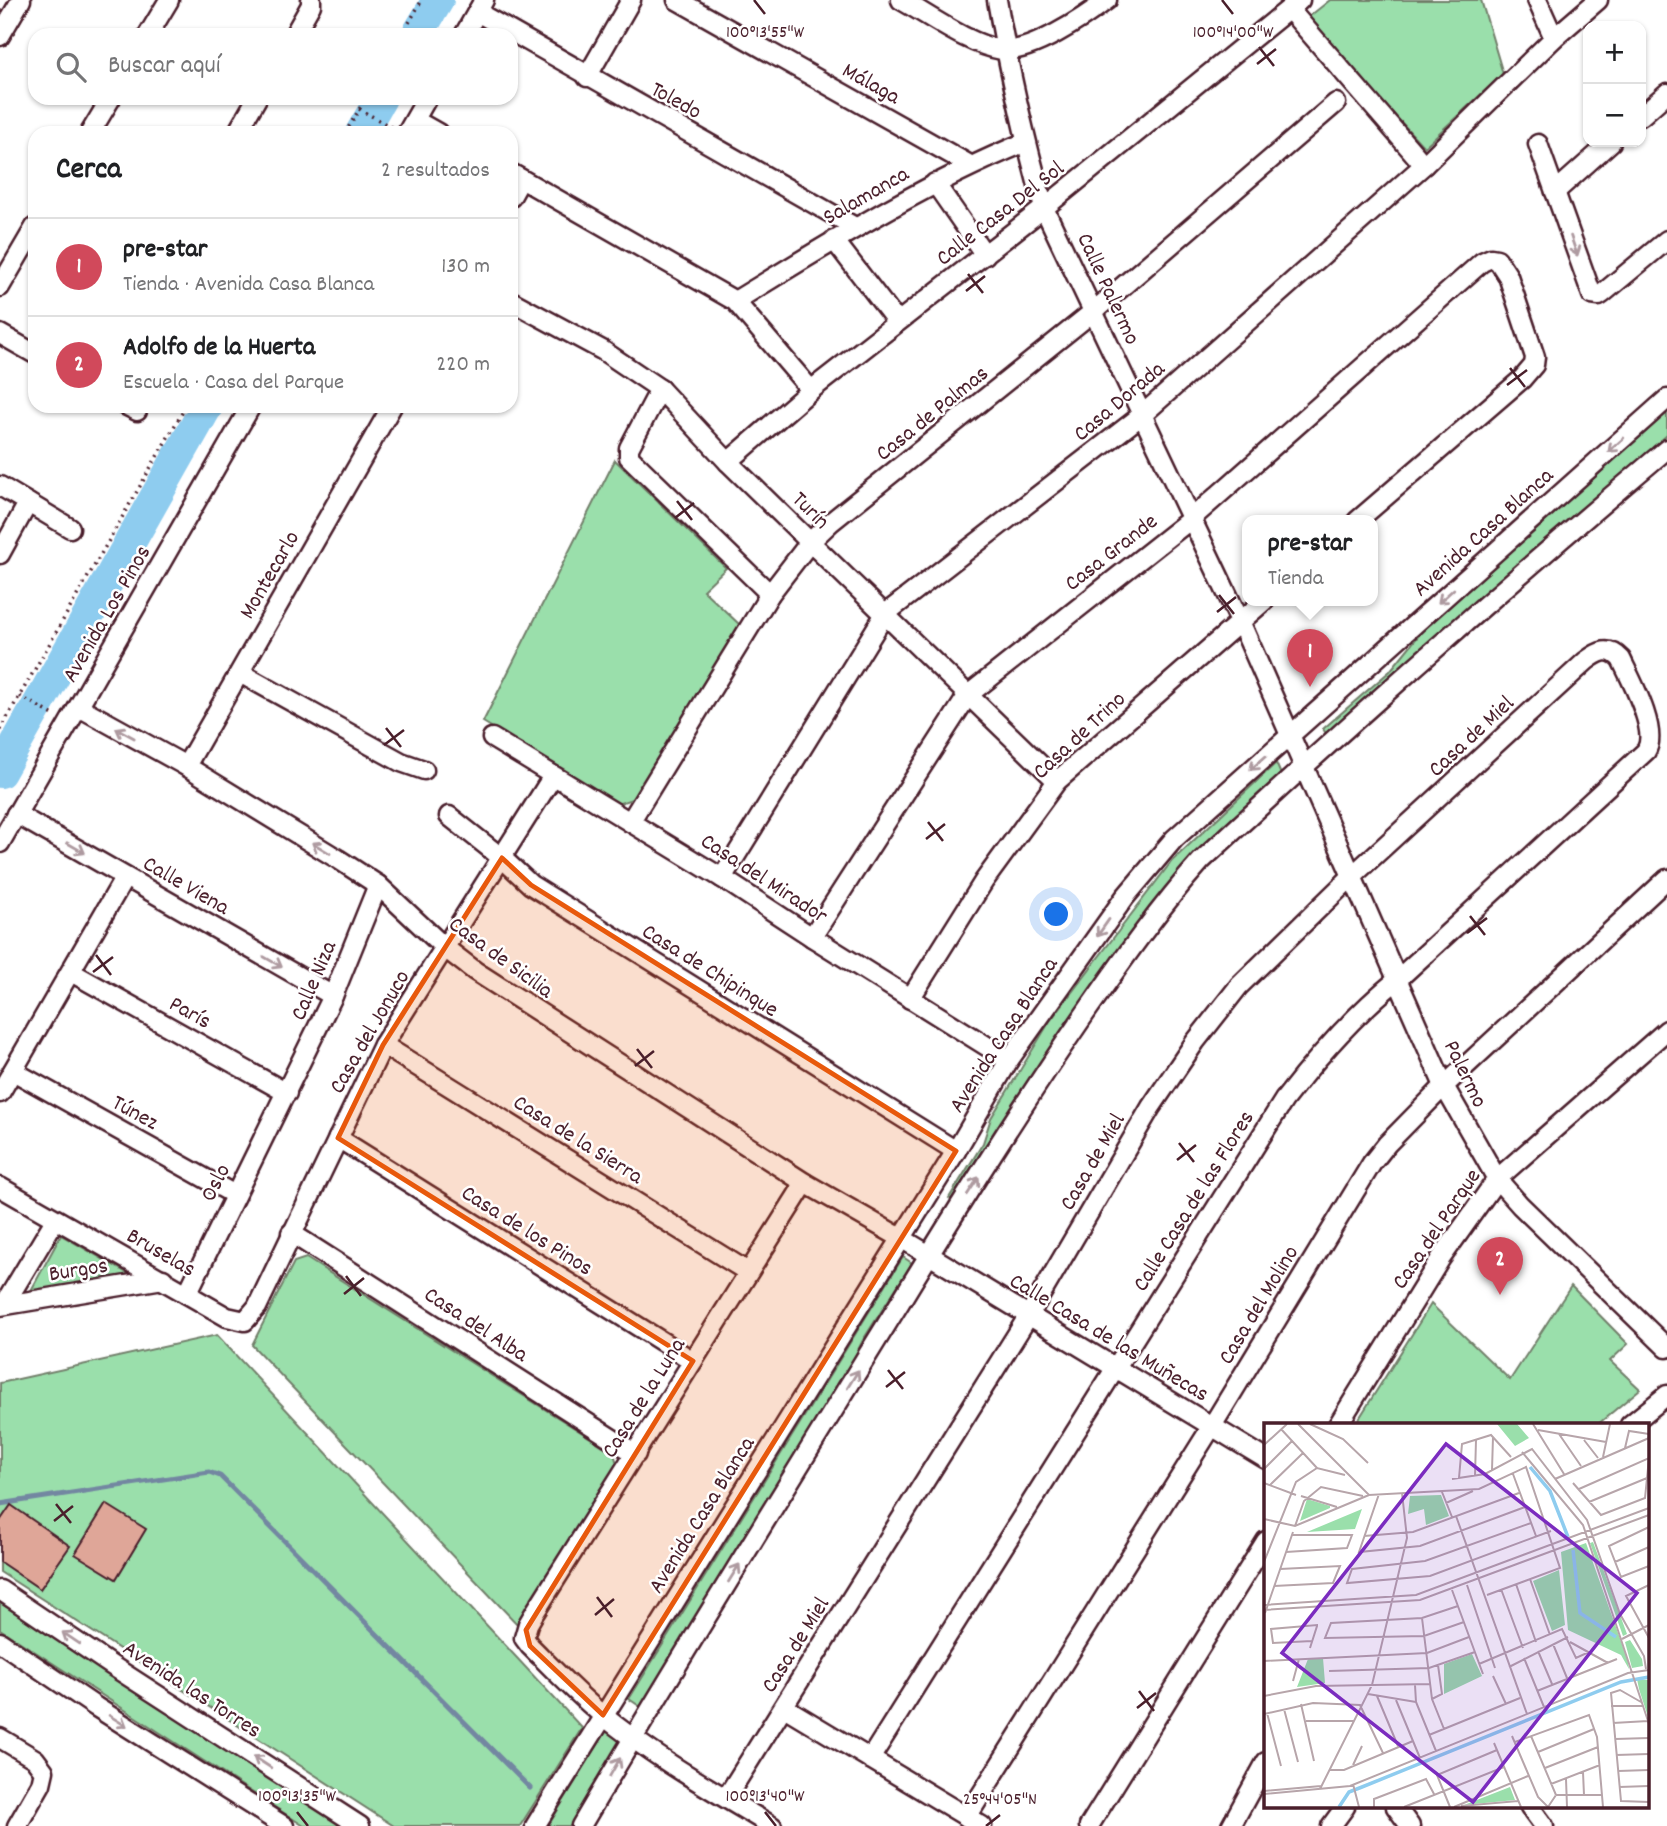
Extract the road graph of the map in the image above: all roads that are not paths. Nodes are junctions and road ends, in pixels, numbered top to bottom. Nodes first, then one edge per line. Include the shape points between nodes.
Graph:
1 (21, 0) edge
2 (169, 0) edge
3 (312, 0) edge
4 (631, 0) edge
5 (677, 0) edge
6 (901, 0) edge
7 (997, 0) edge
8 (1107, 0) edge
9 (1538, 0) edge
10 (1598, 0) edge
11 (1294, 5) edge
12 (480, 6) edge
13 (152, 28) edge
14 (298, 28) edge
15 (468, 28) edge
16 (513, 28) edge
17 (518, 31) edge
18 (0, 36) edge
19 (1554, 38) junction
20 (1005, 51) junction
21 (587, 77) junction
22 (1667, 93) edge
23 (1336, 103) dead end
24 (107, 105) edge
25 (253, 105) edge
26 (423, 105) edge
27 (1646, 112) edge
28 (94, 126) edge
29 (241, 126) edge
30 (411, 126) edge
31 (1026, 142) junction
32 (1538, 144) dead end
33 (1605, 147) edge
34 (970, 165) junction
35 (1424, 165) junction
36 (518, 177) edge
37 (935, 183) junction
38 (1555, 192) junction
39 (1044, 208) junction
40 (855, 228) junction
41 (28, 239) edge
42 (834, 240) junction
43 (1667, 240) edge
44 (985, 255) junction
45 (0, 287) edge
46 (735, 301) junction
47 (518, 304) edge
48 (1094, 310) junction
49 (897, 322) junction
50 (0, 334) edge
51 (28, 350) edge
52 (660, 389) junction
53 (811, 390) junction
54 (1667, 399) edge
55 (247, 413) edge
56 (388, 413) edge
57 (1142, 415) junction
58 (1667, 449) edge
59 (729, 462) junction
60 (0, 486) edge
61 (29, 503) junction
62 (1364, 515) edge
63 (1191, 519) junction
64 (70, 527) dead end
65 (810, 542) junction
66 (0, 554) edge
67 (770, 594) junction
68 (1258, 606) edge
69 (885, 614) junction
70 (1240, 621) junction
71 (1614, 652) joint
72 (240, 673) junction
73 (968, 695) junction
74 (79, 707) junction
75 (1291, 736) junction
76 (492, 738) dead end
77 (1304, 765) junction
78 (186, 766) junction
79 (424, 770) dead end
80 (553, 776) junction
81 (1057, 781) junction
82 (16, 814) junction
83 (449, 816) dead end
84 (630, 822) junction
85 (0, 843) edge
86 (502, 858) junction
87 (125, 877) junction
88 (1351, 877) junction
89 (722, 878) junction
90 (1667, 879) edge
91 (378, 885) junction
92 (813, 937) junction
93 (445, 948) junction
94 (71, 972) junction
95 (1397, 980) junction
96 (333, 996) junction
97 (910, 999) junction
98 (1667, 1030) edge
99 (383, 1045) junction
100 (1009, 1060) junction
101 (13, 1071) junction
102 (1444, 1086) junction
103 (0, 1093) edge
104 (287, 1093) junction
105 (338, 1138) junction
106 (956, 1151) junction
107 (1497, 1179) junction
108 (805, 1183) junction
109 (0, 1187) edge
110 (235, 1195) junction
111 (55, 1220) junction
112 (291, 1233) junction
113 (901, 1238) junction
114 (929, 1255) junction
115 (748, 1272) junction
116 (163, 1279) junction
117 (187, 1294) junction
118 (2, 1305) edge
119 (1029, 1315) junction
120 (245, 1321) joint
121 (1667, 1348) edge
122 (693, 1361) junction
123 (1116, 1368) junction
124 (1667, 1395) edge
125 (1339, 1423) edge
126 (1632, 1423) edge
127 (1212, 1426) junction
128 (636, 1454) junction
129 (1264, 1458) edge
130 (1264, 1544) edge
131 (0, 1590) edge
132 (0, 1642) edge
133 (784, 1707) junction
134 (603, 1715) junction
135 (632, 1737) junction
136 (0, 1738) edge
137 (870, 1759) junction
138 (1264, 1766) edge
139 (726, 1798) junction
140 (1344, 1808) edge
141 (1397, 1808) edge
142 (1531, 1808) edge
143 (975, 1821) edge
144 (17, 1826) edge
145 (284, 1826) edge
146 (360, 1826) edge
147 (535, 1826) edge
148 (581, 1826) edge
149 (772, 1826) edge
150 (1089, 1826) edge
151 (1231, 1826) edge
152 (1331, 1826) edge
153 (1410, 1826) edge
154 (1544, 1826) edge

1 - 18 street
2 - 13 street
3 - 14 street
4 - 21 street
5 - 34 street, Málaga
6 - 20 street via 975,42
7 - 20 street, Calle Palermo
8 - 20 street via 1070,26
9 - 19 street
10 - 19 street, Casa Dorada
11 - 35 street
11 - 39 street, Calle Casa Del Sol
12 - 15 street
12 - 16 street, Toledo
17 - 21 street, Toledo
19 - 35 street, Casa Dorada
20 - 31 street, Calle Palermo
21 - 40 street, Toledo
22 - 27 street
23 - 48 street, Casa de Palmas
24 - 28 street
25 - 29 street
26 - 30 street
31 - 34 street, Salamanca
31 - 39 street, Calle Palermo
32 - 38 street
33 - 38 street
34 - 37 street, Salamanca
35 - 57 street, Casa Dorada
36 - 46 street
37 - 40 street, Salamanca
37 - 44 street
38 -> 43 street via 1590,293 1596,297
39 - 44 street, Calle Casa Del Sol
39 - 48 street, Calle Palermo
40 - 42 street, Salamanca
41 - 45 street
42 - 46 street, Salamanca
42 - 49 street
44 - 49 street, Calle Casa Del Sol
46 - 53 street
47 - 52 street, Turín via 602,350
48 - 57 street, Calle Palermo
48 - 65 street, Casa de Palmas
49 - 53 street, Calle Casa Del Sol
50 - 51 street
52 - 59 street, Turín
52 - 67 street via 629,448 629,457
53 - 59 street, Calle Casa Del Sol
54 -> 75 street, Avenida Casa Blanca
55 - 74 street, Avenida Los Pinos
56 - 72 street, Montecarlo
57 - 63 street, Calle Palermo
57 - 69 street, Casa Dorada
58 - 77 street
59 - 65 street, Turín
60 - 61 street
61 - 64 street
61 - 66 street
62 - 63 street, Casa Grande via 1534,365 1508,275 1497,259 1482,262
63 - 70 street, Calle Palermo
63 - 73 street, Casa Grande
65 - 67 street, Casa de Palmas
65 - 69 street, Turín
67 - 84 street, Casa de Palmas
68 - 70 street, Casa de Trino
69 - 73 street, Turín
69 - 89 street, Casa Dorada
70 - 75 street, Calle Palermo
70 - 81 street, Casa de Trino
71 - 88 street, Casa de Miel via 1605,650 1586,661
71 - 95 street, Calle Casa de las Flores via 1650,729 1650,745
72 - 78 street, Montecarlo
72 - 79 street via 401,762
73 - 81 street, Turín
73 - 92 street, Casa Grande
78 -> 74 street, Casa de Sicilia
74 - 82 street, Avenida Los Pinos
75 - 77 street, Calle Palermo
75 -> 100 street, Avenida Casa Blanca via 1195,818 1151,864
76 - 80 street, Casa del Mirador
77 - 88 street, Palermo
114 -> 77 street via 1053,1059 1186,878
91 -> 78 street, Casa de Sicilia
80 - 84 street, Casa del Mirador
80 - 86 street, Casa del Jonuco
81 - 97 street, Casa de Trino via 984,881
82 - 85 street, Avenida Los Pinos
82 -> 87 street, Calle Viena
83 - 86 street, Casa de Chipinque
84 - 89 street, Casa del Mirador
86 - 93 street, Casa del Jonuco
86 - 106 street, Casa de Chipinque via 531,885
87 - 94 street
87 -> 96 street, Calle Viena
88 - 95 street, Palermo
88 - 119 street, Casa de Miel via 1239,986 1195,1042 1151,1107
89 - 92 street, Casa del Mirador
90 - 102 street, Casa del Molino
91 - 93 street, Casa de Sicilia
91 - 96 street, Calle Niza
92 - 97 street, Casa del Mirador
93 - 99 street, Casa del Jonuco
93 - 108 street, Casa de Sicilia via 515,999
94 - 101 street
94 - 104 street, París
95 - 102 street, Palermo
95 - 123 street, Calle Casa de las Flores via 1340,1032 1284,1100
96 - 104 street, Calle Niza
97 - 100 street, Casa del Mirador
98 - 107 street, Casa del Parque
99 - 105 street, Casa del Jonuco
99 - 115 street, Casa de la Sierra
100 - 106 street, Avenida Casa Blanca
101 - 103 street
101 - 110 street, Túnez
102 - 107 street, Palermo
102 - 127 street, Casa del Molino via 1371,1163
104 - 110 street, Oslo
105 - 112 street, Casa del Jonuco
105 - 122 street, Casa de los Pinos
106 - 113 street, Avenida Casa Blanca
107 - 121 street, Palermo
107 - 125 street, Casa del Parque via 1441,1258
108 - 113 street, Casa de Sicilia
108 - 115 street, Casa de la Luna
109 - 111 street, Bruselas
110 - 117 street, Oslo
111 - 116 street, Bruselas
111 - 118 street
112 - 120 street, Casa del Jonuco via 257,1307
112 - 128 street, Casa del Alba
113 - 114 street, Calle Casa de las Muñecas
113 - 134 street, Avenida Casa Blanca
114 - 119 street, Calle Casa de las Muñecas
135 -> 114 street
115 - 122 street, Casa de la Luna
116 - 117 street, Bruselas
116 - 118 street, Burgos
117 - 120 street, Bruselas via 227,1317
119 - 123 street, Calle Casa de las Muñecas
119 - 133 street, Casa de Miel
122 - 128 street, Casa de la Luna
123 - 127 street, Calle Casa de las Muñecas
123 - 137 street, Calle Casa de las Flores
124 - 126 street
127 - 129 street, Calle Casa de las Muñecas
127 - 143 street, Casa del Molino
128 - 134 street, Casa de la Luna via 528,1624 524,1638
130 - 150 street
146 -> 131 street, Avenida las Torres
132 -> 145 street
133 - 137 street
133 - 139 street, Casa de Miel
134 - 135 street
134 - 147 street, Avenida Casa Blanca
135 - 139 street
148 -> 135 street
136 - 144 street via 34,1759 44,1771
137 - 143 street
138 - 151 street
139 - 149 street
140 - 152 street
141 - 153 street
142 - 154 street

